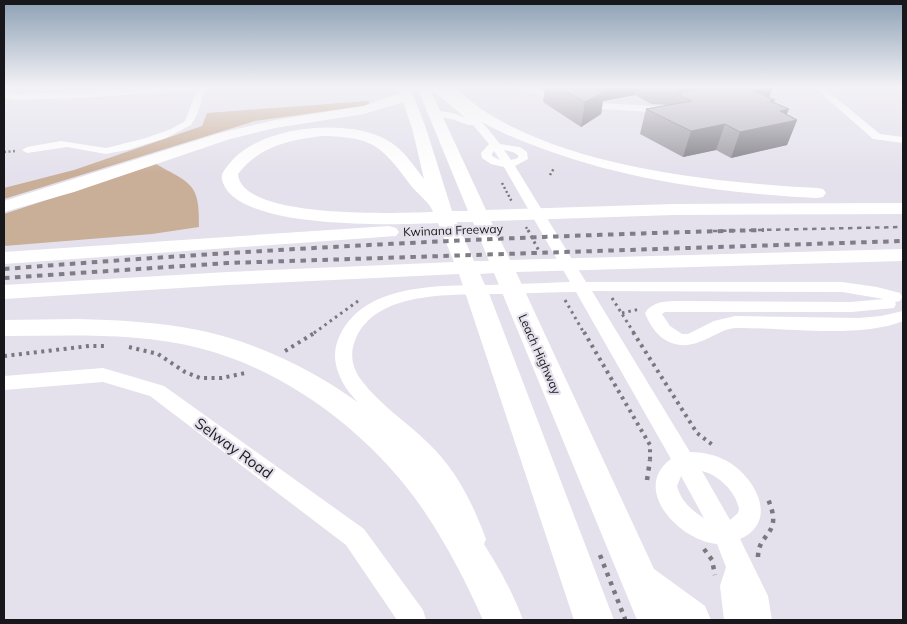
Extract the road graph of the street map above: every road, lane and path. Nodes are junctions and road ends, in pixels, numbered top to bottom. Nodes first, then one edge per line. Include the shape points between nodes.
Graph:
1 (192, 116) edge
2 (324, 116) edge
3 (340, 116) edge
4 (415, 116) edge
5 (435, 116) edge
6 (454, 116) edge
7 (468, 116) edge
8 (483, 116) edge
9 (852, 116) edge
10 (305, 119) junction
11 (478, 126) junction
12 (903, 140) edge
13 (498, 147) junction
14 (27, 150) dead end
15 (508, 164) junction
16 (554, 168) dead end
17 (550, 175) dead end
18 (903, 196) edge
19 (530, 202) joint
20 (440, 206) junction
21 (4, 207) edge
22 (903, 208) edge
23 (903, 216) edge
24 (522, 220) dead end
25 (903, 255) edge
26 (4, 258) edge
27 (543, 259) dead end
28 (424, 269) junction
29 (903, 270) edge
30 (4, 292) edge
31 (562, 295) dead end
32 (895, 300) edge
33 (902, 316) edge
34 (4, 328) edge
35 (114, 346) dead end
36 (122, 346) dead end
37 (4, 356) edge
38 (245, 373) dead end
39 (4, 383) edge
40 (685, 461) junction
41 (648, 488) dead end
42 (725, 533) junction
43 (696, 544) dead end
44 (739, 567) junction
45 (716, 578) dead end
46 (639, 580) junction
47 (498, 608) edge
48 (412, 620) edge
49 (594, 620) edge
50 (657, 620) edge
51 (691, 620) edge
52 (737, 620) edge
53 (759, 620) edge

1 - 14 street via 177,130 107,152 72,144
2 - 10 highway
3 - 10 highway
4 - 20 highway
5 - 46 highway, Leach Highway
6 - 11 street
7 - 11 street
8 - 18 highway via 508,131 557,150 661,176 720,186
9 - 12 street via 877,138
10 - 21 highway via 225,136
11 - 13 lane
13 - 15 lane
13 - 15 street via 523,154 519,161
15 - 19 lane
16 - 17 path
19 - 40 street
20 - 22 highway via 401,158 380,142 363,136 306,134 271,142 242,157 230,174 232,184 240,194 256,203 310,215 348,217 715,208
20 - 49 highway via 478,296
23 - 26 highway, Kwinana Freeway via 404,232
24 - 27 path
25 - 28 highway
28 - 29 highway
28 - 30 highway via 190,279
31 - 41 path via 650,445
32 - 33 lane
32 - 33 street via 851,307 674,306 661,307 653,312 655,320 670,335 683,340 690,340 714,326 733,322 868,324
32 - 47 street via 877,292 842,287 548,287 411,295 378,306 364,315 351,331 343,352 349,376 363,396 424,452 447,482 467,515
34 - 47 highway via 158,331 247,353 294,374 335,400 390,446 434,497 476,563
35 - 37 path
36 - 38 path via 164,357 185,372 199,377 213,380
39 - 48 street, Selway Road via 103,375 157,391 355,537
40 - 42 street
40 - 42 street via 668,473 667,494 673,507 696,526
40 - 42 street via 710,463 734,478 743,489 750,513 746,523
42 - 44 street
43 - 45 path via 704,548 712,560
44 - 52 street via 733,586
44 - 53 street via 755,596
46 - 50 highway, Leach Highway
46 - 51 highway

